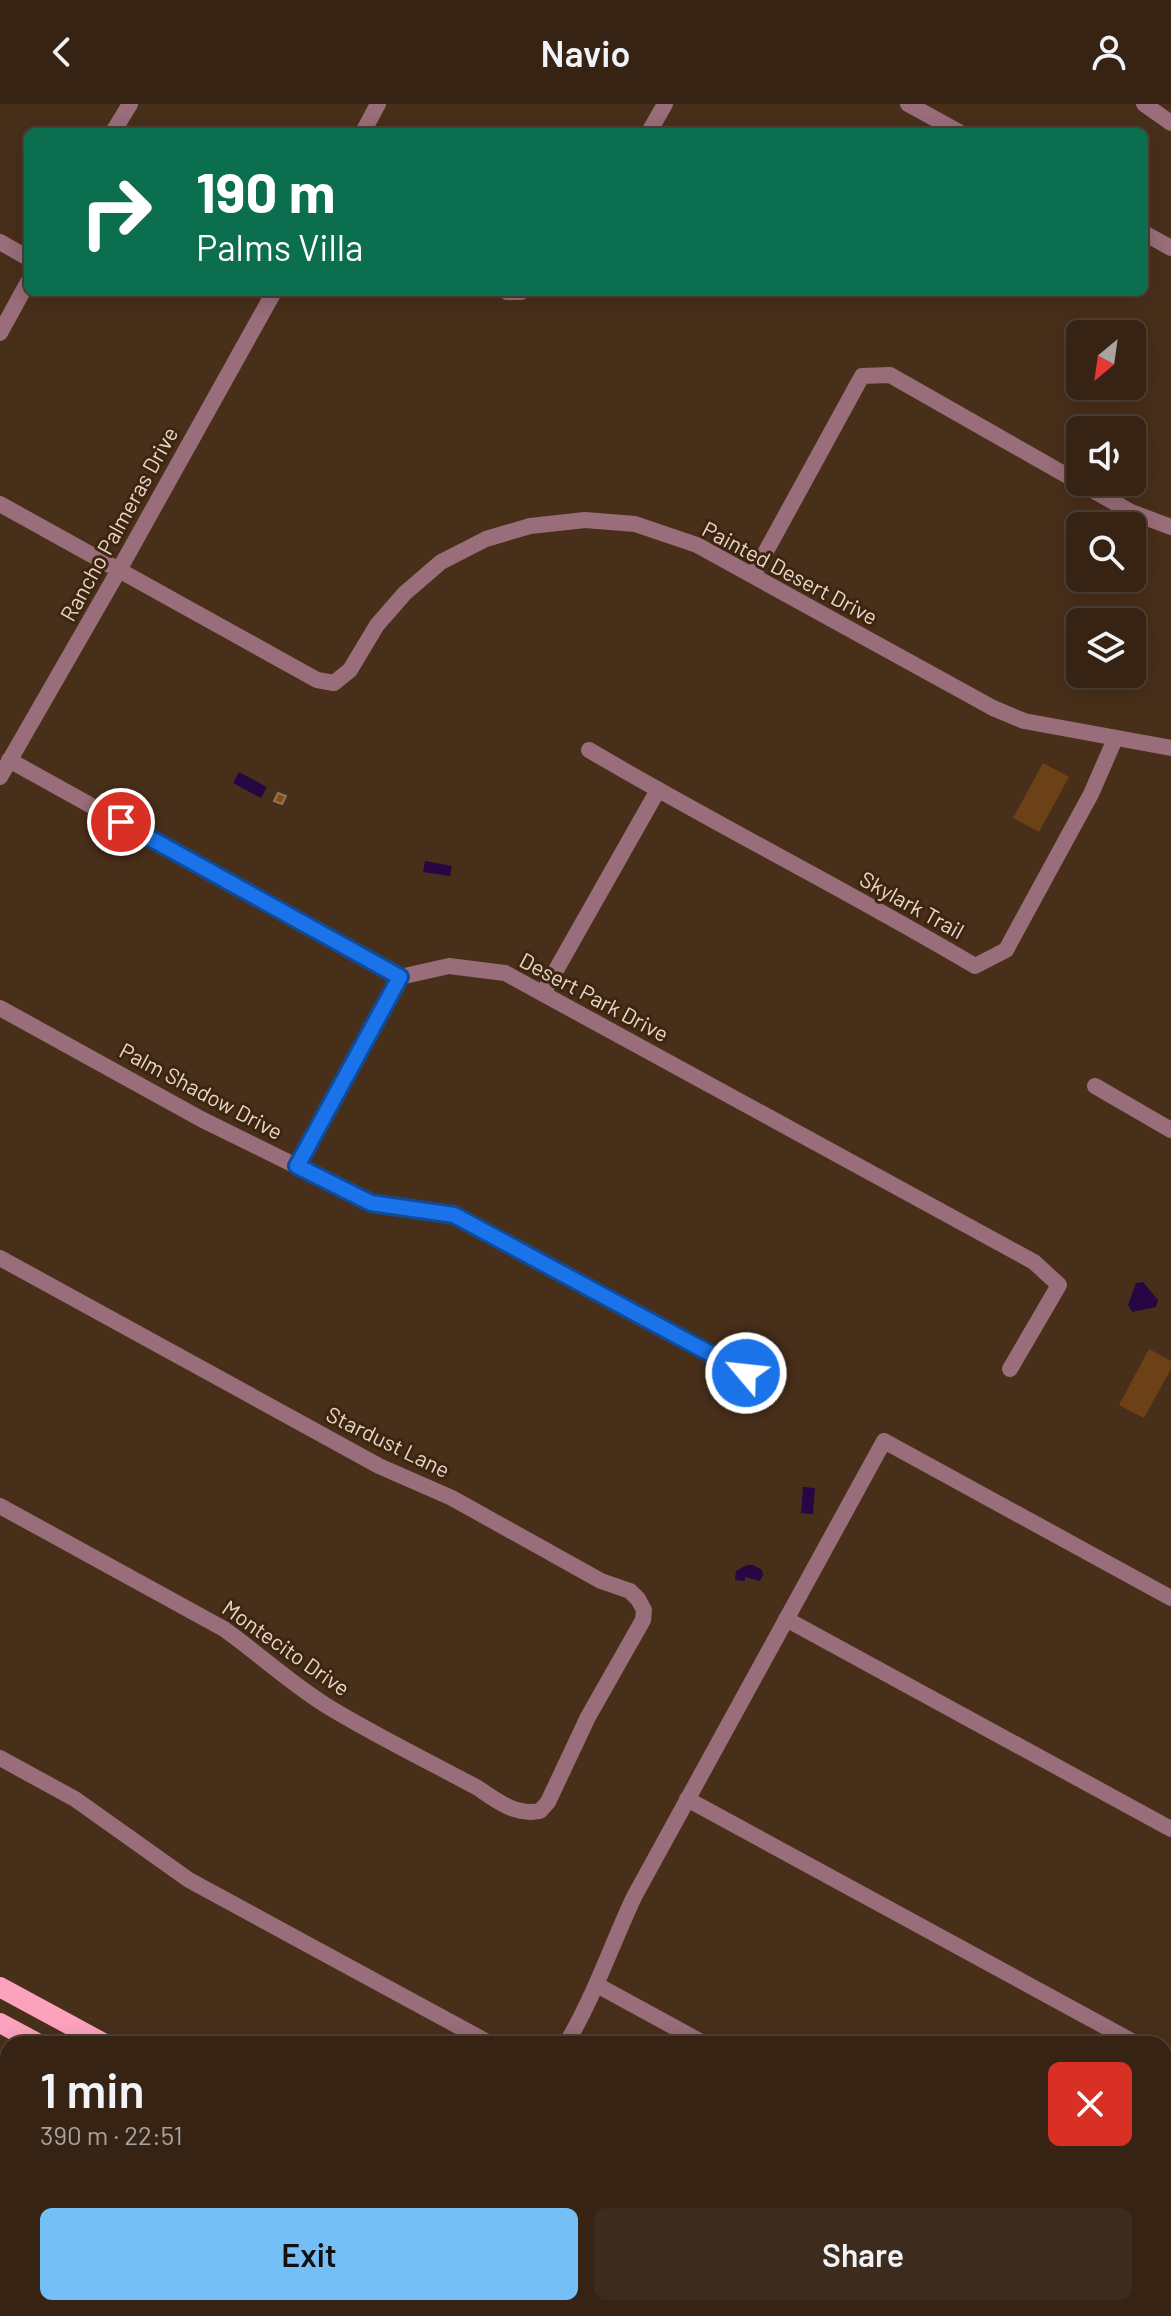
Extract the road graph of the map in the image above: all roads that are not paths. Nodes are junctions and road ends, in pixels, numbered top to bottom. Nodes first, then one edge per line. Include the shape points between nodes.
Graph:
1 (130, 104) edge
2 (378, 104) edge
3 (665, 104) edge
4 (908, 104) edge
5 (1144, 104) edge
6 (1171, 123) edge
7 (115, 128) edge
8 (365, 128) edge
9 (651, 128) edge
10 (952, 128) edge
11 (1148, 235) edge
12 (0, 242) edge
13 (1171, 248) edge
14 (24, 256) edge
15 (24, 289) edge
16 (272, 296) edge
17 (0, 333) edge
18 (0, 504) edge
19 (1171, 527) edge
20 (119, 570) junction
21 (753, 575) junction
22 (1115, 739) junction
23 (1171, 748) edge
24 (589, 750) dead end
25 (9, 760) junction
26 (0, 777) edge
27 (658, 790) junction
28 (400, 977) junction
29 (543, 993) junction
30 (0, 1008) edge
31 (1095, 1086) dead end
32 (1171, 1130) edge
33 (297, 1166) junction
34 (0, 1258) edge
35 (1010, 1369) dead end
36 (773, 1387) dead end
37 (0, 1506) edge
38 (1171, 1598) edge
39 (786, 1619) junction
40 (588, 1717) joint
41 (0, 1758) edge
42 (687, 1799) junction
43 (1171, 1829) edge
44 (597, 1985) junction
45 (0, 1987) edge
46 (0, 2023) edge
47 (24, 2036) edge
48 (90, 2036) edge
49 (476, 2036) edge
50 (570, 2036) edge
51 (690, 2036) edge
52 (1122, 2036) edge

1 - 7 street
2 - 8 street
3 - 9 street
4 - 10 street
5 - 6 street
11 - 13 street
12 - 14 street
15 - 17 street
16 - 20 street, Rancho Palmeras Drive
18 - 20 street, Painted Desert Drive
19 - 21 street via 1131,512 890,375 862,376
20 - 21 street, Painted Desert Drive via 317,680 334,683 350,670 377,625 405,593 441,562 486,539 530,526 585,520 635,524 697,545
20 - 25 street, Rancho Palmeras Drive
21 - 22 street, Painted Desert Drive via 993,708 1024,721
22 - 23 street, Painted Desert Drive
22 - 27 street, Skylark Trail via 1006,950 975,966
24 - 27 street, Skylark Trail
25 - 26 street, Rancho Palmeras Drive
25 - 28 street
27 - 29 street
28 - 29 street, Desert Park Drive via 449,966 505,973
28 - 33 street
29 - 35 street, Desert Park Drive via 1034,1262 1059,1285
30 - 33 street, Palm Shadow Drive
31 - 32 street
33 - 36 street, Palm Shadow Drive via 371,1203 454,1215
34 - 40 street, Stardust Lane via 379,1466 630,1591 644,1610 643,1620
37 - 40 street, Montecito Drive via 224,1629 328,1707 519,1811 540,1811 548,1802
38 - 39 street via 884,1441
39 - 42 street
39 - 43 street
41 - 49 street via 75,1799 189,1880
42 - 44 street via 634,1897
42 - 52 street
44 - 50 street
44 - 51 street
45 - 48 main road
46 - 47 main road

